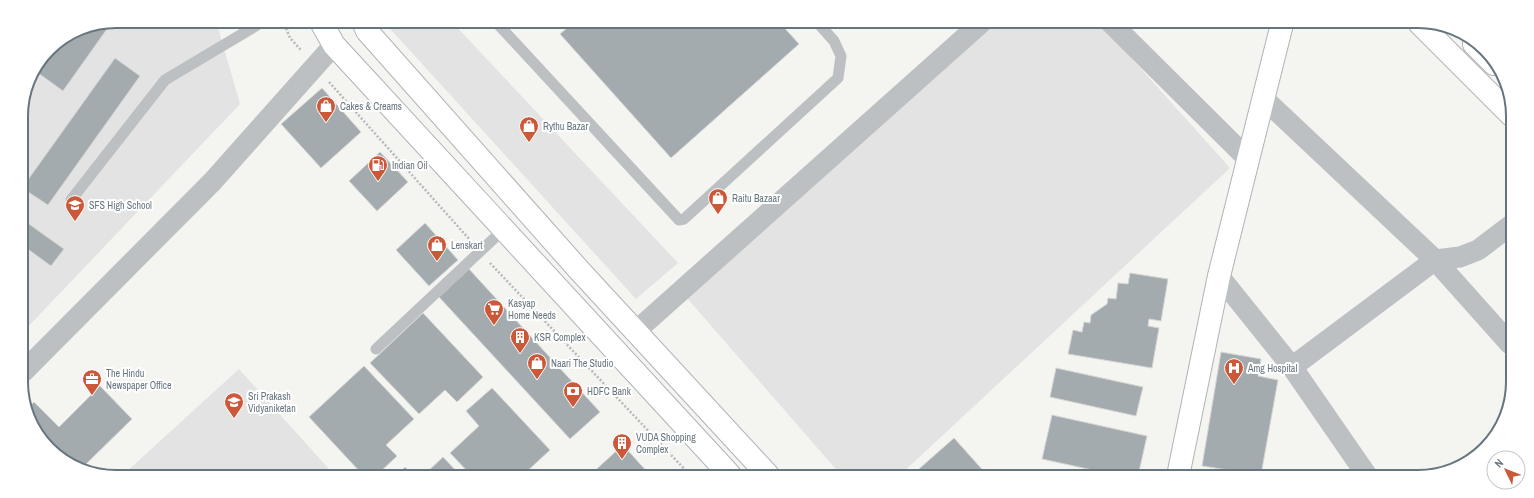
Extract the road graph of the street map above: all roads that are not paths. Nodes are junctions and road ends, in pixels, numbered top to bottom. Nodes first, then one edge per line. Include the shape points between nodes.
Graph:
1 (252, 28) edge
2 (324, 28) edge
3 (366, 28) edge
4 (502, 28) edge
5 (822, 28) edge
6 (975, 28) edge
7 (1115, 28) edge
8 (1281, 28) edge
9 (1425, 29) edge
10 (334, 45) junction
11 (1263, 98) junction
12 (1505, 109) edge
13 (1248, 159) junction
14 (71, 200) dead end
15 (504, 229) junction
16 (1506, 229) edge
17 (1434, 260) junction
18 (1219, 276) junction
19 (636, 331) junction
20 (1506, 340) edge
21 (376, 349) dead end
22 (28, 367) edge
23 (1292, 367) junction
24 (725, 470) edge
25 (763, 470) edge
26 (1179, 470) edge
27 (1363, 470) edge

1 - 14 lane via 166,80
2 - 10 main road
3 - 19 main road
4 - 5 lane via 679,220 684,219 838,78 841,56 834,41
6 - 19 street
7 - 13 street
8 - 11 main road
9 - 12 main road
10 - 15 main road
10 - 22 street via 213,181
11 - 13 main road
11 - 17 street
13 - 18 main road
15 - 21 lane
15 - 24 main road
16 - 17 street via 1478,250 1460,258
17 - 20 street
17 - 23 street
18 - 23 street
18 - 26 main road
19 - 25 main road
23 - 27 street

